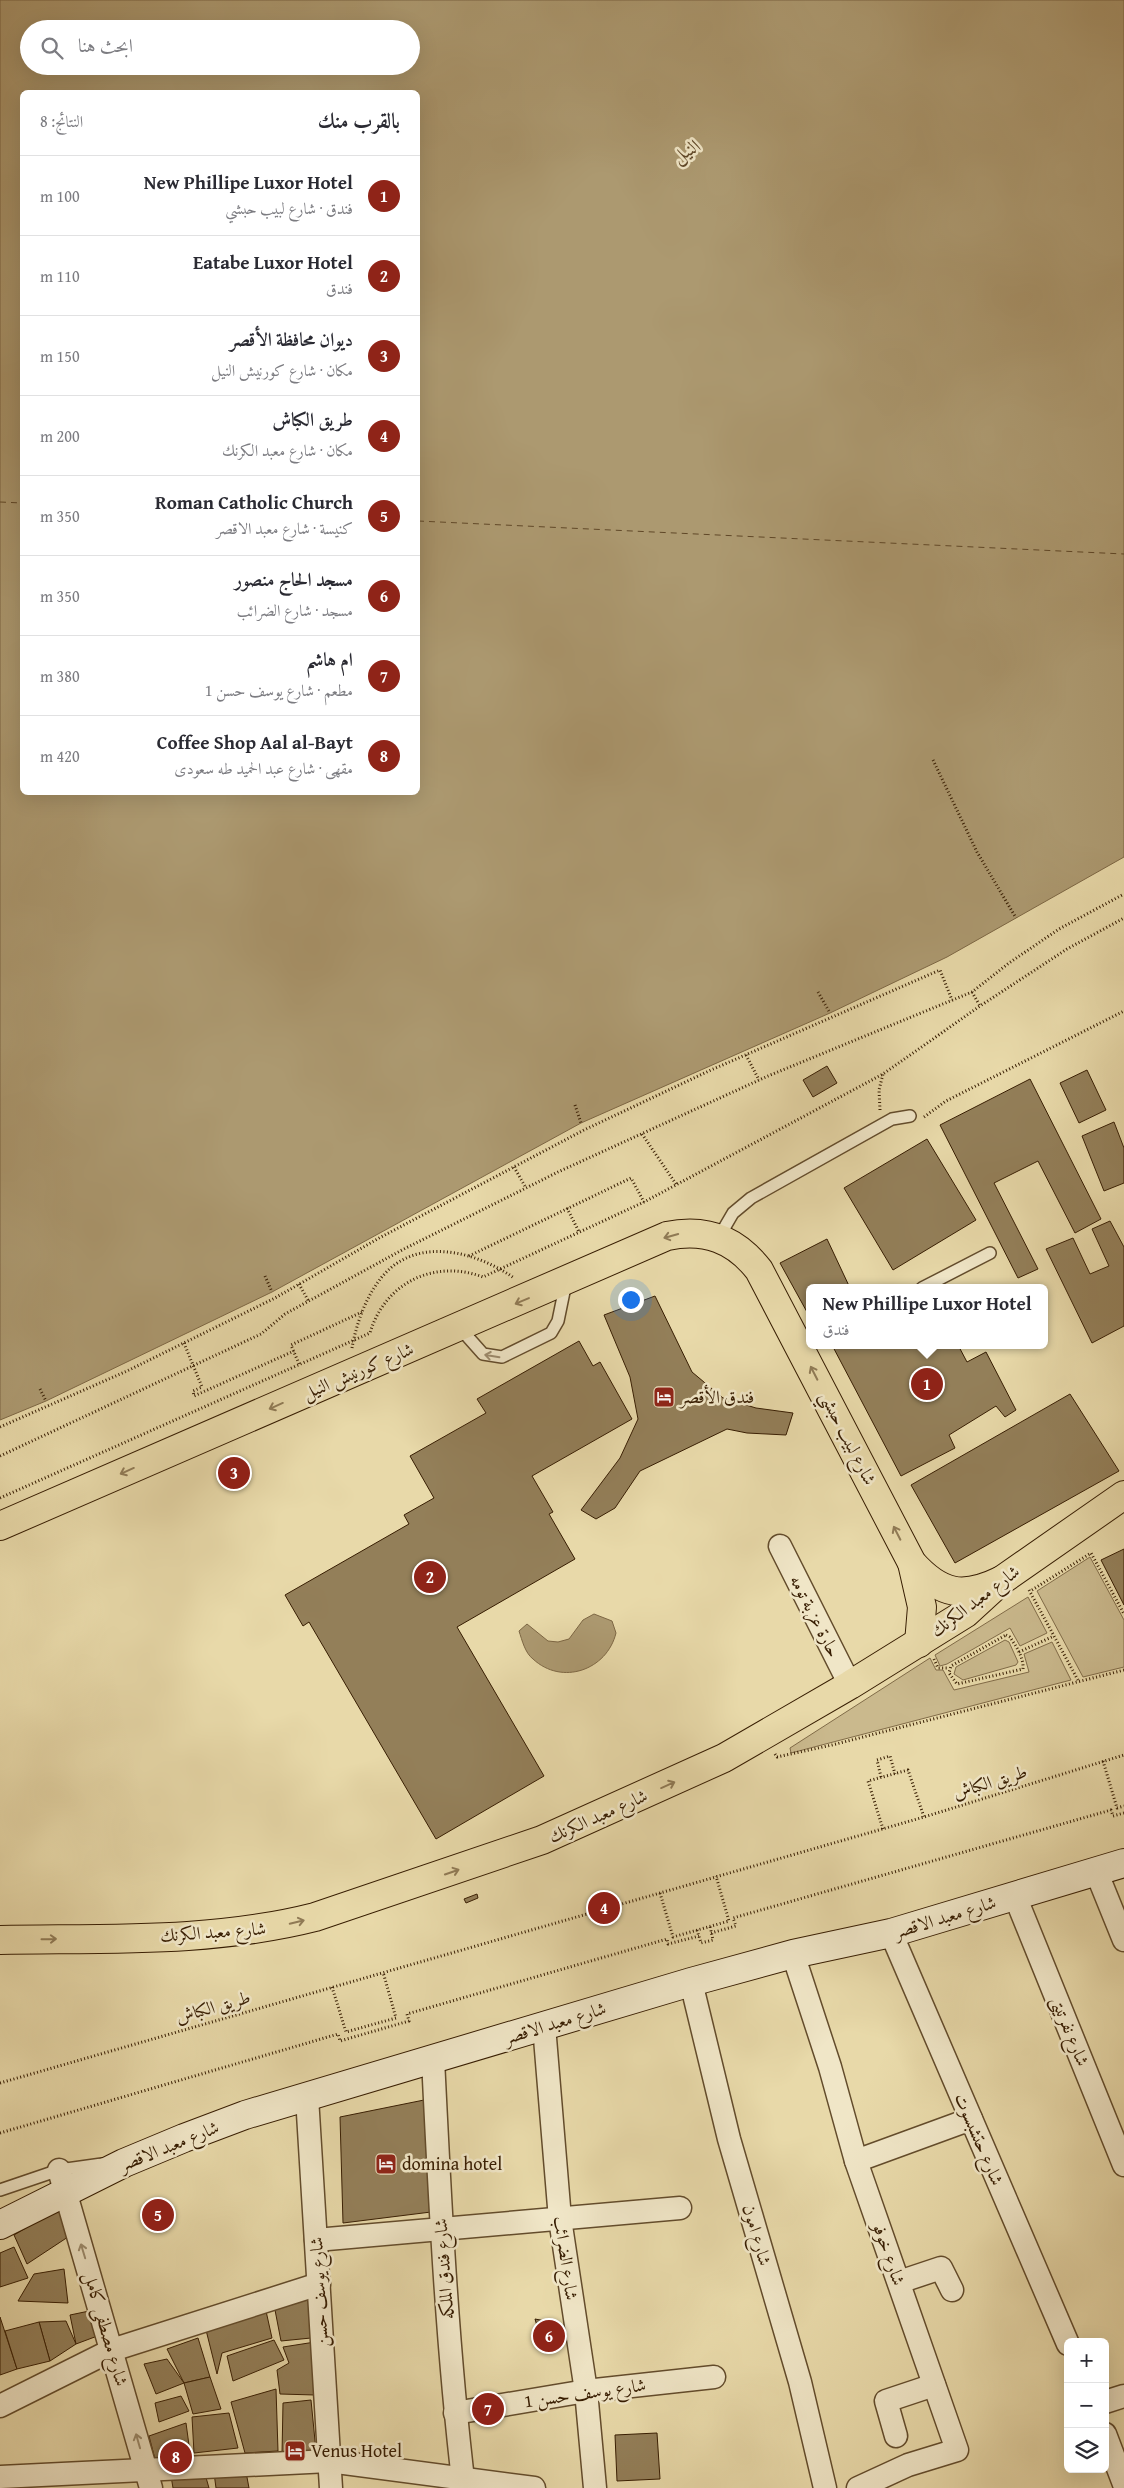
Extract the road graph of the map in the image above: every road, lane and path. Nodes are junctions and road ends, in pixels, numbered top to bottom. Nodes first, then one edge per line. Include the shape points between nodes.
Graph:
1 (933, 760) dead end
2 (1124, 894) edge
3 (1016, 918) dead end
4 (1124, 918) edge
5 (818, 992) dead end
6 (972, 992) junction
7 (952, 1000) junction
8 (980, 1006) junction
9 (1124, 1011) edge
10 (830, 1013) dead end
11 (746, 1055) junction
12 (883, 1074) junction
13 (759, 1080) junction
14 (576, 1104) dead end
15 (910, 1116) joint
16 (581, 1123) dead end
17 (884, 1124) junction
18 (642, 1134) junction
19 (514, 1167) junction
20 (676, 1184) junction
21 (526, 1188) junction
22 (644, 1202) junction
23 (567, 1208) junction
24 (579, 1232) junction
25 (719, 1238) junction
26 (402, 1250) junction
27 (990, 1253) dead end
28 (468, 1256) junction
29 (406, 1258) junction
30 (501, 1269) junction
31 (265, 1276) dead end
32 (566, 1282) junction
33 (299, 1284) junction
34 (930, 1284) edge
35 (272, 1292) dead end
36 (534, 1296) junction
37 (309, 1302) junction
38 (363, 1311) junction
39 (459, 1328) junction
40 (353, 1340) junction
41 (184, 1343) junction
42 (806, 1347) edge
43 (807, 1349) edge
44 (294, 1351) junction
45 (299, 1364) junction
46 (194, 1368) junction
47 (350, 1374) junction
48 (40, 1388) dead end
49 (46, 1401) dead end
50 (0, 1427) edge
51 (0, 1456) edge
52 (1124, 1495) edge
53 (0, 1498) edge
54 (0, 1526) edge
55 (780, 1546) dead end
56 (912, 1563) junction
57 (1018, 1584) junction
58 (1124, 1614) edge
59 (1054, 1636) junction
60 (925, 1649) junction
61 (1019, 1652) junction
62 (949, 1668) junction
63 (1124, 1670) edge
64 (1079, 1682) junction
65 (850, 1686) junction
66 (765, 1736) junction
67 (1124, 1755) edge
68 (1103, 1761) junction
69 (895, 1774) junction
70 (881, 1777) junction
71 (1124, 1806) edge
72 (1124, 1813) edge
73 (924, 1817) junction
74 (882, 1829) junction
75 (1124, 1863) edge
76 (1096, 1871) junction
77 (716, 1876) junction
78 (660, 1893) junction
79 (1015, 1896) junction
80 (710, 1926) junction
81 (697, 1930) junction
82 (711, 1933) junction
83 (891, 1933) junction
84 (699, 1936) junction
85 (0, 1940) edge
86 (1124, 1940) edge
87 (793, 1954) junction
88 (383, 1972) junction
89 (692, 1982) junction
90 (332, 1987) junction
91 (369, 2025) junction
92 (544, 2026) junction
93 (371, 2032) junction
94 (433, 2059) junction
95 (0, 2083) edge
96 (307, 2097) junction
97 (971, 2119) junction
98 (0, 2133) edge
99 (856, 2161) junction
100 (1124, 2165) edge
101 (62, 2182) junction
102 (0, 2190) edge
103 (680, 2208) dead end
104 (560, 2219) junction
105 (0, 2225) edge
106 (441, 2229) junction
107 (316, 2240) junction
108 (899, 2282) junction
109 (319, 2284) junction
110 (952, 2290) dead end
111 (1065, 2338) edge
112 (112, 2350) junction
113 (714, 2377) dead end
114 (934, 2385) junction
115 (586, 2391) junction
116 (1124, 2396) edge
117 (1109, 2401) edge
118 (0, 2406) edge
119 (455, 2412) junction
120 (896, 2436) dead end
121 (1109, 2445) edge
122 (329, 2461) junction
123 (0, 2477) edge
124 (149, 2479) edge
125 (34, 2481) edge
126 (463, 2483) edge
127 (1124, 2484) edge
128 (331, 2488) edge
129 (534, 2488) edge
130 (595, 2488) edge
131 (825, 2488) edge
132 (858, 2488) edge

1 - 3 path via 976,852
2 - 6 path via 1045,938
4 - 8 path
5 - 10 path
6 - 7 path
6 - 8 path
7 - 11 path via 940,970
7 - 13 path
8 - 12 path
9 - 15 path via 946,1101 923,1118
11 - 13 path
11 - 19 path via 584,1130
12 - 17 path via 879,1099
12 - 20 path
13 - 18 path
14 - 16 path
15 - 17 lane
17 - 25 lane via 741,1205 724,1224
18 - 20 path
18 - 21 path
19 - 21 path
19 - 33 path
20 - 22 path
21 - 26 path
22 - 23 path via 631,1178
22 - 24 path
23 - 24 path
23 - 28 path
24 - 30 path
25 -> 32 main road, شارع كورنيش النيل via 693,1233 667,1236
25 - 42 main road, شارع لبيب حبشي via 742,1250 759,1270
26 - 29 path
26 - 37 path
27 - 34 lane
28 - 29 path via 427,1252
28 - 30 path
29 - 38 path via 385,1274
30 - 36 path
30 - 40 path via 484,1277 456,1270 414,1278 390,1296 370,1332
31 - 35 path
32 - 36 main road, شارع كورنيش النيل
32 -> 39 lane via 558,1321 551,1333 502,1357 483,1354
33 - 37 path
33 - 41 path
36 -> 39 main road, شارع كورنيش النيل
37 - 46 path via 285,1314 261,1334
38 - 40 path
38 - 44 path via 292,1345
39 - 47 main road, شارع كورنيش النيل
40 - 45 path
40 - 47 path
41 - 46 path
41 - 50 path
56 -> 43 main road, شارع لبيب حبشي
44 - 45 path
44 - 46 path via 194,1396 192,1391 202,1386
45 - 53 path
46 - 51 path
47 -> 54 main road, شارع كورنيش النيل
48 - 49 path
52 - 57 main road, شارع معبد الكرنك
55 - 65 street, حارة عزبة تومه
56 - 57 main road, شارع لبيب حبشي via 925,1578 949,1591 975,1591
56 - 60 main road via 922,1607
57 - 58 path via 1091,1553
57 - 59 path
57 - 60 main road, شارع معبد الكرنك via 966,1613
59 - 61 path
59 - 64 path
60 - 62 path via 938,1668
60 - 65 main road, شارع معبد الكرنك
61 - 62 path via 1010,1636 1006,1635
61 - 62 path via 1023,1669 961,1685 955,1683
63 - 64 path
64 - 66 path via 791,1755 777,1757
65 - 66 main road, شارع معبد الكرنك
85 -> 66 main road, شارع معبد الكرنك via 211,1935 246,1932 315,1917 542,1840 679,1780
67 - 68 path, طريق الكباش
68 - 71 path via 1117,1808
68 - 73 path, طريق الكباش
69 - 70 path
69 - 70 path via 890,1756 876,1760
69 - 73 path via 908,1770
70 - 74 path via 868,1781
72 - 82 path via 1113,1816 1111,1810 733,1918 736,1926
73 - 74 path, طريق الكباش
74 - 77 path, طريق الكباش
75 - 76 main road, شارع معبد الاقصر
76 - 79 main road, شارع معبد الاقصر
76 - 86 street
77 - 78 path, طريق الكباش
77 - 80 path via 729,1921
78 - 81 path via 673,1937
78 - 88 path, طريق الكباش
79 - 83 main road, شارع معبد الاقصر
79 - 100 street, شارع نفرتيتى
80 - 81 path
80 - 82 path
81 - 84 path
82 - 84 path via 713,1940 701,1943
83 - 87 main road, شارع معبد الاقصر
83 - 97 street, شارع حتشبسوت
84 - 93 path via 668,1944 667,1939 407,2014 409,2021
87 - 89 main road, شارع معبد الاقصر
87 - 99 street, شارع خوفو
88 - 90 path, طريق الكباش
88 - 91 path via 396,2018
89 - 92 main road, شارع معبد الاقصر
89 - 131 street, شارع امون via 729,2139 800,2382
90 - 91 path via 346,2032
90 - 95 path, طريق الكباش
91 - 93 path
92 - 94 main road, شارع معبد الاقصر
92 - 104 street, شارع الضرائب
93 - 98 path via 340,2041 338,2034
94 - 96 main road, شارع معبد الاقصر
94 - 106 street, شارع فندق الملكه
96 - 101 main road, شارع معبد الاقصر via 245,2115 124,2164
96 - 107 street, شارع يوسف حسن
97 - 99 street
97 - 111 street, شارع حتشبسوت
99 - 108 street, شارع خوفو
101 - 102 lane
101 - 105 main road, شارع معبد الاقصر
112 -> 101 street, شارع مصطفى كامل
103 - 104 street
104 - 106 street
104 - 115 street, شارع الضرائب
106 - 107 street
106 - 119 street, شارع فندق الملكه
107 - 109 street, شارع يوسف حسن
108 - 110 street via 938,2268 943,2270
108 - 114 street, شارع خوفو
109 - 112 street
109 - 122 street, شارع يوسف حسن
112 - 118 street
124 -> 112 street, شارع مصطفى كامل
113 - 115 street, شارع يوسف حسن 1
114 - 120 street via 886,2401
114 - 132 street, شارع خوفو via 956,2452 908,2465
115 - 119 street, شارع يوسف حسن 1
115 - 130 street, شارع الضرائب
116 - 117 street
119 - 126 street, شارع فندق الملكه
121 - 127 street
122 - 124 street
122 - 126 street
122 - 128 street, شارع يوسف حسن
123 - 125 street
124 - 125 street
126 - 129 street

